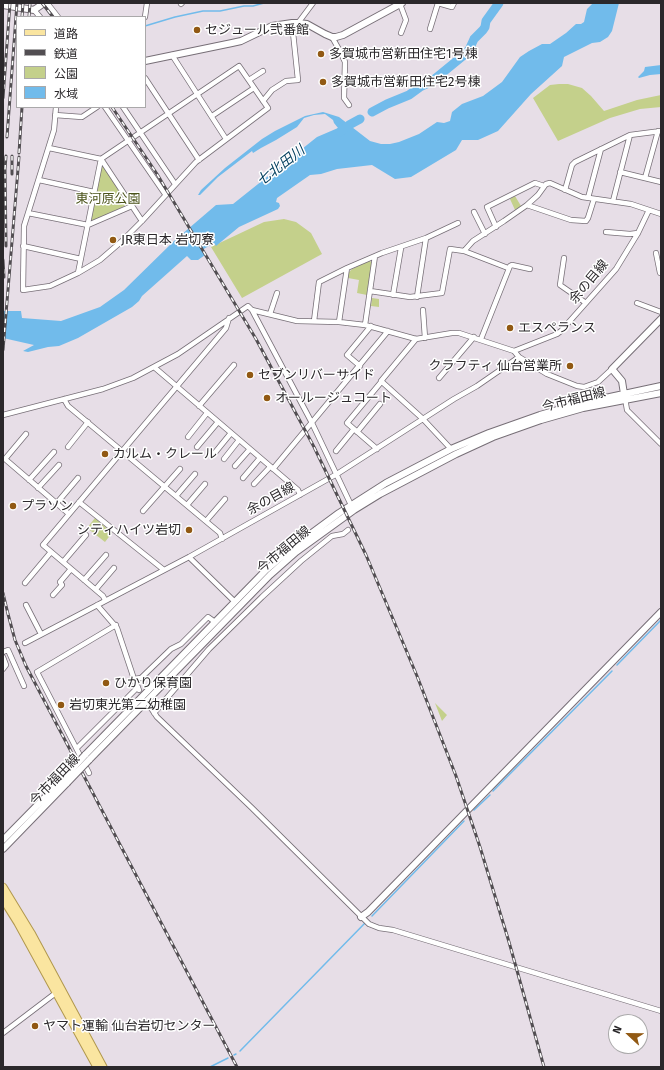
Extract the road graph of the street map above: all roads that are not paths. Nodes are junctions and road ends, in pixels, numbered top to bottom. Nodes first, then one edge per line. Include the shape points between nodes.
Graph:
1 (46, 3) edge
2 (313, 3) edge
3 (438, 3) edge
4 (454, 3) edge
5 (145, 4) edge
6 (401, 4) edge
7 (3, 5) edge
8 (34, 10) junction
9 (39, 16) edge
10 (57, 16) edge
11 (145, 16) edge
12 (295, 23) junction
13 (430, 30) dead end
14 (401, 34) dead end
15 (332, 37) junction
16 (172, 55) junction
17 (146, 61) edge
18 (263, 71) dead end
19 (146, 79) edge
20 (249, 80) junction
21 (254, 88) junction
22 (197, 94) junction
23 (263, 101) junction
24 (349, 105) dead end
25 (56, 108) edge
26 (96, 108) edge
27 (107, 108) edge
28 (125, 108) edge
29 (169, 113) junction
30 (55, 115) junction
31 (212, 116) junction
32 (659, 131) edge
33 (140, 132) junction
34 (630, 135) junction
35 (226, 139) junction
36 (128, 141) junction
37 (49, 148) junction
38 (601, 149) junction
39 (100, 159) junction
40 (199, 160) junction
41 (620, 172) junction
42 (645, 178) junction
43 (39, 180) junction
44 (661, 182) edge
45 (175, 184) junction
46 (544, 186) junction
47 (565, 190) junction
48 (94, 192) junction
49 (165, 194) junction
50 (588, 198) junction
51 (594, 199) junction
52 (612, 201) junction
53 (527, 205) junction
54 (132, 206) junction
55 (649, 210) junction
56 (474, 212) dead end
57 (28, 213) junction
58 (661, 214) edge
59 (142, 221) junction
60 (458, 223) dead end
61 (88, 226) junction
62 (496, 226) junction
63 (606, 232) dead end
64 (638, 233) junction
65 (485, 234) junction
66 (426, 238) junction
67 (23, 246) junction
68 (401, 248) junction
69 (464, 251) junction
70 (656, 253) dead end
71 (375, 256) junction
72 (81, 258) junction
73 (564, 258) dead end
74 (347, 268) junction
75 (508, 268) junction
76 (530, 269) dead end
77 (78, 273) junction
78 (661, 273) edge
79 (370, 291) junction
80 (277, 293) dead end
81 (393, 295) junction
82 (417, 297) junction
83 (586, 303) junction
84 (637, 303) dead end
85 (252, 310) junction
86 (423, 310) dead end
87 (661, 312) edge
88 (270, 314) junction
89 (229, 318) junction
90 (661, 319) edge
91 (314, 321) junction
92 (339, 322) junction
93 (368, 326) junction
94 (388, 331) junction
95 (474, 337) junction
96 (425, 338) junction
97 (416, 339) junction
98 (481, 339) junction
99 (517, 355) junction
100 (234, 365) dead end
101 (360, 366) junction
102 (154, 367) junction
103 (612, 369) junction
104 (439, 378) dead end
105 (382, 381) junction
106 (661, 386) edge
107 (177, 387) junction
108 (661, 393) edge
109 (625, 397) junction
110 (64, 399) junction
111 (380, 404) dead end
112 (199, 406) junction
113 (207, 413) junction
114 (3, 415) edge
115 (423, 419) junction
116 (88, 422) junction
117 (218, 422) junction
118 (312, 423) junction
119 (356, 431) junction
120 (231, 433) junction
121 (26, 434) dead end
122 (188, 437) dead end
123 (239, 440) junction
124 (661, 444) edge
125 (68, 447) dead end
126 (197, 447) dead end
127 (250, 449) junction
128 (377, 449) junction
129 (451, 449) junction
130 (122, 450) junction
131 (336, 451) dead end
132 (54, 452) dead end
133 (213, 455) dead end
134 (260, 458) junction
135 (224, 459) dead end
136 (59, 465) dead end
137 (236, 466) dead end
138 (271, 468) junction
139 (180, 469) dead end
140 (195, 474) dead end
141 (337, 474) junction
142 (78, 478) dead end
143 (243, 478) dead end
144 (29, 480) junction
145 (205, 484) dead end
146 (254, 484) dead end
147 (165, 486) junction
148 (38, 488) junction
149 (299, 493) junction
150 (176, 496) junction
151 (225, 498) dead end
152 (79, 502) junction
153 (56, 504) junction
154 (351, 505) junction
155 (187, 506) junction
156 (143, 511) dead end
157 (69, 514) junction
158 (206, 521) junction
159 (348, 530) dead end
160 (86, 535) dead end
161 (221, 536) junction
162 (51, 552) junction
163 (106, 555) dead end
164 (188, 557) junction
165 (63, 562) junction
166 (114, 568) dead end
167 (161, 568) junction
168 (71, 569) junction
169 (84, 580) junction
170 (25, 583) dead end
171 (96, 589) junction
172 (53, 595) dead end
173 (104, 598) junction
174 (235, 602) junction
175 (26, 605) dead end
176 (97, 605) junction
177 (661, 612) edge
178 (215, 622) junction
179 (116, 625) junction
180 (41, 634) junction
181 (25, 643) dead end
182 (3, 652) edge
183 (3, 657) edge
184 (3, 669) edge
185 (134, 679) junction
186 (24, 686) dead end
187 (149, 705) dead end
188 (154, 713) junction
189 (76, 748) junction
190 (87, 758) junction
191 (89, 773) dead end
192 (65, 781) junction
193 (3, 840) edge
194 (3, 849) edge
195 (3, 887) edge
196 (3, 899) edge
197 (361, 917) junction
198 (59, 990) junction
199 (661, 1011) edge
200 (3, 1033) edge
201 (97, 1067) edge
202 (104, 1067) edge

1 - 8 main road
1 - 10 street
2 - 12 street
3 - 4 street via 452,6
3 - 13 street
5 - 11 street
6 - 14 street via 406,20
6 - 15 main road via 343,34
7 - 8 main road
8 - 9 street
12 - 15 main road via 314,27
12 - 16 main road via 272,26 241,41
12 - 23 street via 298,80 286,81 272,90
15 - 24 street via 344,62 344,98
16 - 17 main road
16 - 22 street
18 - 20 street
19 - 29 street
20 - 21 street
20 - 22 street via 239,66
21 - 23 street
21 - 31 street
22 - 29 street
22 - 31 street
23 - 35 street via 268,108
25 - 30 street
26 - 30 street via 82,118
27 - 36 street
28 - 33 street
29 - 33 street
29 - 40 street
30 - 37 street
31 - 35 street
32 - 34 street
32 - 42 street
33 - 36 street
33 - 45 street
34 - 38 street
34 - 41 street
35 - 40 street
36 - 39 street
36 - 49 street
37 - 39 street
37 - 43 street
38 - 47 street via 572,165
38 - 50 street
39 - 48 street
39 - 54 street
40 - 45 street
41 - 42 street
41 - 52 street
42 - 44 street
43 - 48 street
43 - 57 street
45 - 49 street
46 - 47 street via 550,183
46 - 53 street
46 - 62 street via 535,183 487,207
47 - 50 street
48 - 61 street
49 - 59 street
50 - 51 street
51 - 52 street
51 - 53 street via 586,221 571,220
52 - 55 street
53 - 62 street
54 - 59 street
54 - 61 street
55 - 58 street
55 - 64 street, 余の目線
56 - 65 street
57 - 61 street
57 - 67 street via 24,226
59 - 77 street via 105,255
60 - 66 street
61 - 72 street
62 - 65 street
63 - 64 street
64 - 83 street, 余の目線 via 616,269
65 - 69 street via 473,241
66 - 68 street
66 - 82 street
67 - 72 street
67 - 77 street via 23,290 50,286
68 - 71 street
68 - 81 street
69 - 75 street
69 - 82 street via 450,249 442,293
70 - 78 street
71 - 74 street
71 - 79 street
72 - 77 street
73 - 83 street via 560,285
74 - 91 street via 319,282
74 - 92 street
75 - 76 street via 512,265
75 - 98 street
79 - 81 street
79 - 93 street
80 - 88 street
81 - 82 street
83 - 99 street, 余の目線 via 561,331
84 - 87 street
85 - 88 street
85 - 89 street via 248,306
85 - 118 street
86 - 96 street
88 - 91 street via 297,321
89 - 102 street via 190,346
89 - 107 street via 226,328
90 - 103 main road, 今市福田線
91 - 92 street
92 - 93 street
93 - 94 street
93 - 101 street via 347,355
94 - 97 street
94 - 101 street
95 - 96 street via 452,333
95 - 98 street
95 - 104 street
96 - 97 street
97 - 105 street
98 - 99 street
99 - 103 street via 547,374 577,386 590,386
99 - 115 street, 余の目線 via 477,386
100 - 112 street
101 - 118 street
102 - 107 street
102 - 110 street via 103,389
103 - 109 main road, 今市福田線 via 622,381
105 - 115 street
105 - 119 street via 347,423
106 - 109 main road, 今市福田線
107 - 112 street
107 - 130 street
108 - 109 main road, 今市福田線
109 - 124 street via 627,410
109 - 129 main road, 今市福田線 via 582,403 540,415
109 - 190 main road, 今市福田線 via 541,420 493,438 456,454 354,510 296,552 270,575
110 - 114 street
110 - 116 street via 68,406
111 - 119 street
112 - 113 street
113 - 117 street
113 - 122 street
115 - 128 street, 余の目線
115 - 129 street
116 - 125 street
116 - 130 street
117 - 120 street
117 - 126 street
118 - 138 street
118 - 141 street
119 - 128 street
119 - 131 street
120 - 123 street
120 - 133 street
121 - 144 street via 5,459
123 - 127 street
123 - 135 street
127 - 134 street
127 - 137 street
128 - 141 street, 余の目線
129 - 154 main road, 今市福田線 via 386,483
130 - 147 street
130 - 152 street
132 - 144 street
134 - 138 street
134 - 143 street
136 - 148 street
138 - 146 street
138 - 149 street
139 - 147 street
140 - 150 street
141 - 149 street, 余の目線
141 - 154 street
142 - 153 street
144 - 148 street
145 - 155 street
147 - 150 street
147 - 156 street
148 - 153 street
149 - 161 street, 余の目線
150 - 155 street
151 - 158 street
152 - 157 street
152 - 167 street
153 - 157 street
154 - 174 main road, 今市福田線 via 293,547
155 - 158 street
157 - 162 street via 43,545
158 - 161 street
159 - 188 street via 332,536 262,597 209,649
160 - 165 street
161 - 164 street, 余の目線
162 - 165 street
162 - 170 street
163 - 169 street
164 - 167 street, 余の目線
164 - 174 street
165 - 168 street
166 - 171 street
167 - 173 street, 余の目線
168 - 169 street
168 - 172 street
169 - 171 street
171 - 173 street
173 - 176 street, 余の目線
174 - 178 main road, 今市福田線
175 - 180 street
176 - 179 street
176 - 180 street, 余の目線
177 - 197 main road
178 - 185 street via 208,617 141,678
178 - 190 main road, 今市福田線
179 - 185 street
179 - 189 street via 37,672
180 - 181 street, 余の目線
182 - 186 street via 8,650
183 - 184 street via 6,665
185 - 189 street via 139,688
187 - 188 street
188 - 197 street
189 - 191 street
190 - 192 main road, 今市福田線, bridge
192 - 193 main road, 今市福田線
192 - 194 main road, 今市福田線
195 - 198 main road via 31,932
196 - 198 main road
197 - 199 street via 374,926
198 - 200 street
198 - 201 main road
198 - 202 main road

